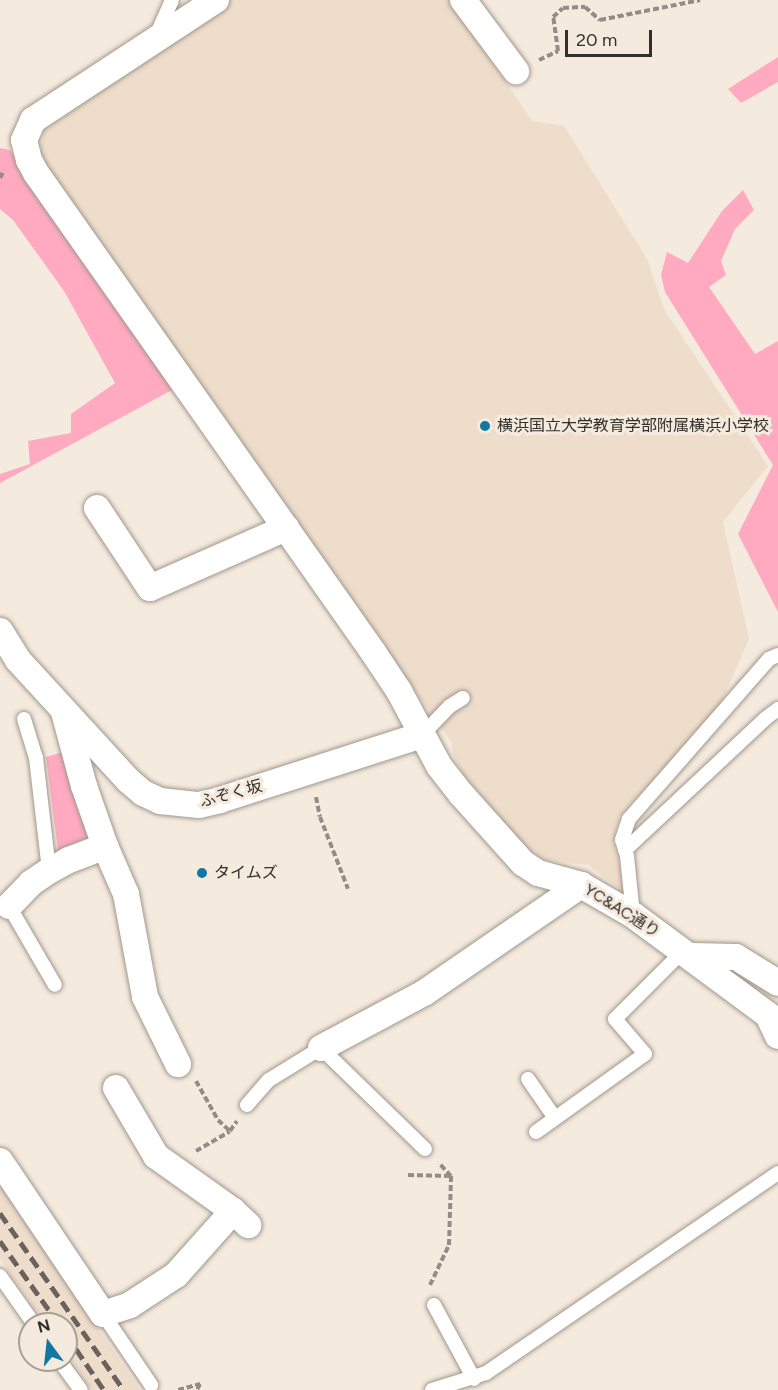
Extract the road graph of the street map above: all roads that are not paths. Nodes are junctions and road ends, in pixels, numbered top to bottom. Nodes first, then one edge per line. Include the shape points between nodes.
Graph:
1 (172, 0) edge
2 (216, 0) edge
3 (463, 0) edge
4 (155, 38) junction
5 (516, 71) road end
6 (97, 508) dead end
7 (286, 528) junction
8 (0, 631) edge
9 (778, 655) edge
10 (463, 698) dead end
11 (63, 709) junction
12 (778, 709) edge
13 (24, 719) dead end
14 (422, 735) junction
15 (105, 846) junction
16 (625, 849) junction
17 (50, 871) junction
18 (581, 885) junction
19 (9, 906) joint
20 (633, 915) junction
21 (687, 954) junction
22 (778, 983) edge
23 (55, 985) dead end
24 (778, 1036) edge
25 (321, 1048) junction
26 (178, 1064) road end
27 (528, 1079) dead end
28 (116, 1088) dead end
29 (247, 1105) road end
30 (555, 1118) junction
31 (536, 1132) dead end
32 (425, 1149) road end
33 (0, 1161) edge
34 (778, 1173) edge
35 (0, 1276) edge
36 (434, 1305) dead end
37 (26, 1312) edge
38 (103, 1314) junction
39 (68, 1372) edge
40 (474, 1379) junction
41 (151, 1385) dead end
42 (81, 1390) edge
43 (432, 1390) edge

1 - 4 lane
2 - 4 street, YC&AC通り
3 - 5 street
4 - 7 street, YC&AC通り via 33,120 24,140 29,160
6 - 7 street via 150,588
7 - 14 street, YC&AC通り via 399,691
8 - 11 street, ふぞく坂 via 18,660
9 - 16 lane via 769,659 629,819 622,840
10 - 14 lane
11 - 14 street, ふぞく坂 via 129,782 160,801 181,804 220,800
11 - 15 street
12 - 16 lane
13 - 17 lane via 36,758
14 - 18 street, YC&AC通り via 461,794 523,863 538,873
15 - 17 street
15 - 26 street via 126,894 145,998
16 - 20 lane
17 - 19 street via 31,883
18 - 20 street, YC&AC通り
18 - 25 street via 424,993
19 - 23 lane
20 - 21 street, YC&AC通り
21 - 22 street via 736,957
21 - 24 street, YC&AC通り via 768,1015
21 - 30 lane via 615,1019 645,1054
25 - 29 lane via 269,1080
25 - 32 lane
27 - 30 lane
28 - 38 street via 156,1156 241,1218 176,1275 130,1305
30 - 31 lane
33 - 38 street
34 - 40 lane via 573,1316
35 - 37 lane
36 - 40 lane
38 - 41 lane
39 - 42 lane
40 - 43 lane

